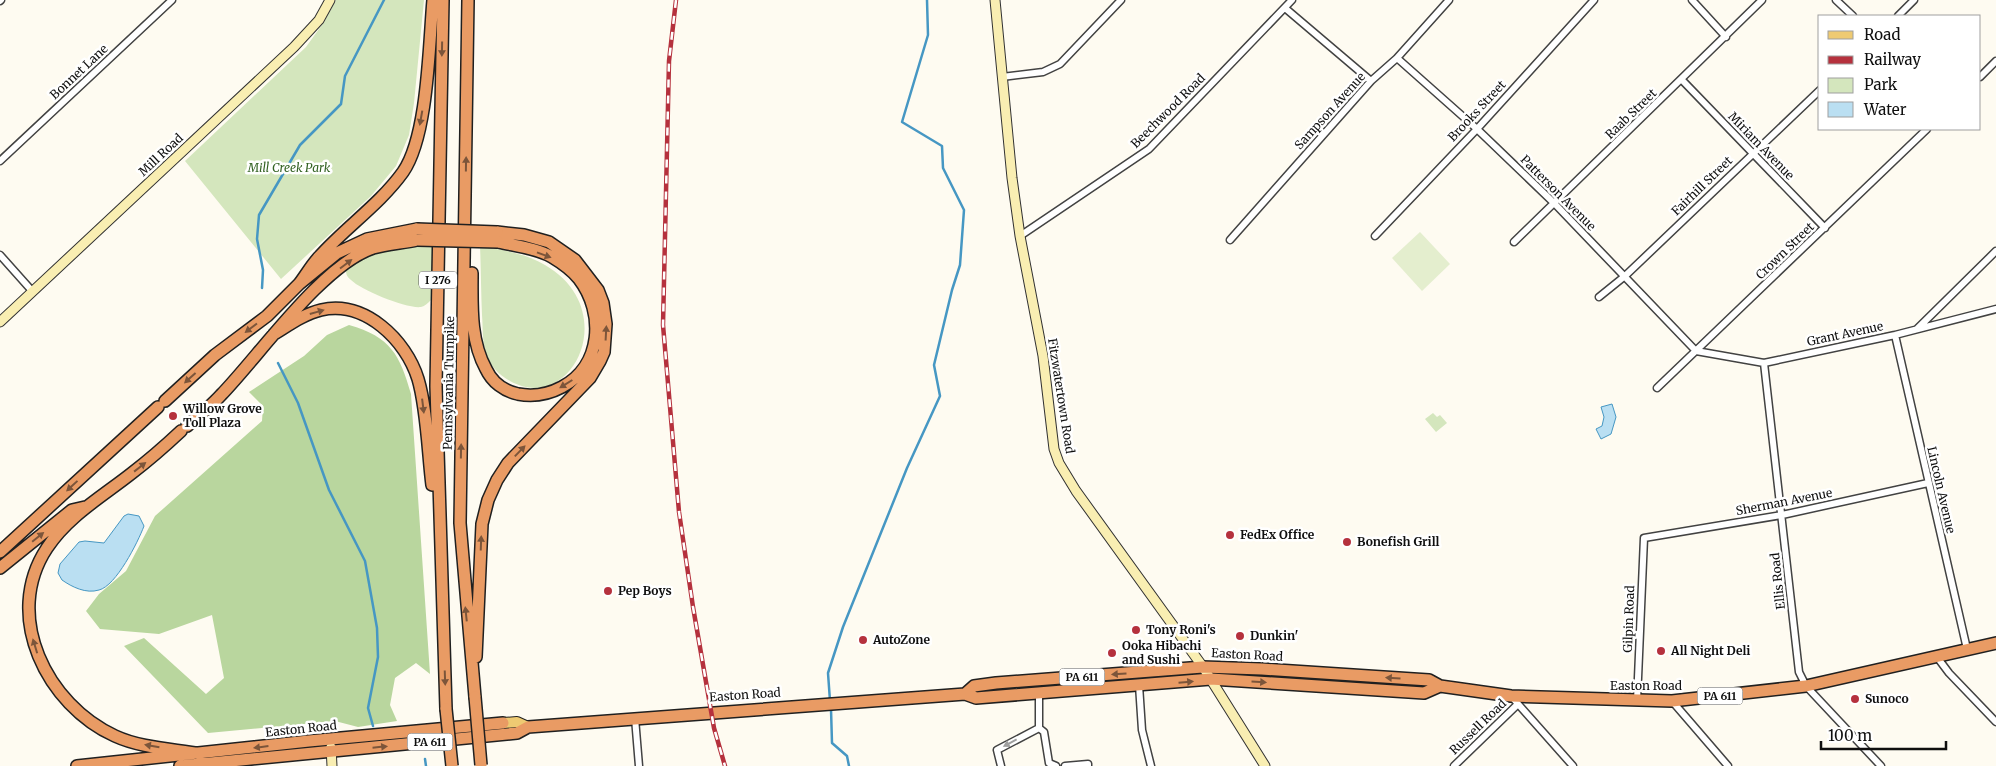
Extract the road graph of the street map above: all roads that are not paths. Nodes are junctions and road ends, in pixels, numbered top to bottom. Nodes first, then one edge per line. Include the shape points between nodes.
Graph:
1 (172, 0) edge
2 (330, 0) edge
3 (433, 0) edge
4 (443, 0) edge
5 (468, 0) edge
6 (995, 0) edge
7 (1121, 0) edge
8 (1292, 0) edge
9 (1449, 0) edge
10 (1594, 0) edge
11 (1692, 0) edge
12 (1762, 0) edge
13 (1836, 0) edge
14 (1914, 0) edge
15 (1285, 8) junction
16 (1851, 15) edge
17 (1899, 15) edge
18 (1726, 37) junction
19 (1397, 58) junction
20 (1996, 61) edge
21 (1981, 76) edge
22 (1002, 77) junction
23 (1682, 80) junction
24 (1371, 82) junction
25 (1818, 92) edge
26 (1477, 129) junction
27 (1926, 130) edge
28 (1752, 154) junction
29 (0, 161) edge
30 (1554, 203) junction
31 (466, 213) junction
32 (1825, 228) junction
33 (417, 235) junction
34 (1020, 236) junction
35 (1375, 236) dead end
36 (498, 237) junction
37 (1230, 240) dead end
38 (1514, 242) dead end
39 (1996, 251) edge
40 (0, 255) edge
41 (1625, 276) junction
42 (300, 284) junction
43 (33, 292) junction
44 (1600, 298) dead end
45 (1996, 309) edge
46 (0, 322) edge
47 (1917, 330) junction
48 (274, 334) junction
49 (1895, 335) junction
50 (1696, 350) junction
51 (1764, 363) junction
52 (1657, 388) dead end
53 (1928, 483) junction
54 (86, 506) junction
55 (1782, 515) junction
56 (1644, 538) joint
57 (0, 552) edge
58 (440, 559) junction
59 (0, 568) edge
60 (1996, 643) edge
61 (1967, 649) junction
62 (1937, 657) junction
63 (1203, 667) junction
64 (1211, 679) junction
65 (1139, 686) junction
66 (1440, 686) junction
67 (1806, 686) junction
68 (1039, 693) junction
69 (964, 694) junction
70 (475, 697) junction
71 (1515, 700) junction
72 (1637, 701) junction
73 (1672, 701) junction
74 (635, 718) junction
75 (1996, 722) edge
76 (503, 723) joint
77 (528, 726) junction
78 (1039, 728) junction
79 (330, 739) junction
80 (331, 752) junction
81 (201, 754) junction
82 (76, 766) edge
83 (180, 766) edge
84 (332, 766) edge
85 (452, 766) edge
86 (481, 766) edge
87 (639, 766) edge
88 (1001, 766) edge
89 (1056, 766) edge
90 (1065, 766) edge
91 (1088, 766) edge
92 (1151, 766) edge
93 (1265, 766) edge
94 (1454, 766) edge
95 (1572, 766) edge
96 (1728, 766) edge
97 (1881, 766) edge

1 - 29 street, Bonnet Lane
2 - 43 street, Mill Road via 319,20 294,47
3 -> 42 highway via 422,114 411,157 388,191 319,257
4 -> 58 highway, Pennsylvania Turnpike / I 276 via 436,386
31 -> 5 highway, Pennsylvania Turnpike / I 276
6 - 22 street, Fitzwatertown Road
7 - 22 street via 1060,64 1043,72
8 - 15 street, Beechwood Road
9 - 19 street, Sampson Avenue
10 - 26 street, Brooks Street
11 - 18 street
12 - 18 street, Raab Street
13 - 16 street
14 - 17 street
15 - 24 street
15 - 34 street, Beechwood Road via 1148,150
18 - 23 street, Raab Street
19 - 24 street, Sampson Avenue
19 - 26 street, Patterson Avenue
20 - 21 street
22 - 34 street, Fitzwatertown Road
23 - 28 street, Miriam Avenue
23 - 30 street, Raab Street
24 - 37 street, Sampson Avenue
25 - 28 street, Fairhill Street
26 - 30 street, Patterson Avenue
26 - 35 street, Brooks Street
27 - 32 street, Crown Street
28 - 32 street, Miriam Avenue
28 - 41 street, Fairhill Street
30 - 38 street, Raab Street
30 - 41 street, Patterson Avenue
36 -> 31 highway via 551,256 571,270 580,280 593,308 596,326 592,355 573,380 553,392 539,396 514,393 497,384 485,368 473,323 472,263
70 -> 31 highway, Pennsylvania Turnpike / I 276 via 460,523
32 - 50 street, Crown Street
33 - 36 highway, bridge
33 - 42 highway via 378,236 353,244
48 -> 33 highway via 315,290 354,257 372,248
34 - 63 street, Fitzwatertown Road via 1043,356 1054,449 1059,463
70 -> 36 highway via 482,524 488,500 508,463 590,378 600,361 606,324 603,303 593,282 575,260 549,242 524,235
39 - 47 street
40 - 43 street
41 - 44 street, Fairhill Street
41 - 50 street, Patterson Avenue
42 -> 57 highway via 267,316 215,356
43 - 46 street, Mill Road
45 - 47 street, Grant Avenue
47 - 49 street, Grant Avenue
54 -> 48 highway via 138,469 184,429 220,396
48 -> 58 highway via 312,313 345,310 374,321 402,346 419,382
49 - 51 street, Grant Avenue
49 - 53 street, Lincoln Avenue
50 - 51 street, Grant Avenue
50 - 52 street, Crown Street
51 - 55 street, Ellis Road
53 - 55 street, Sherman Avenue
53 - 61 street, Lincoln Avenue
59 -> 54 highway via 72,510
81 -> 54 highway via 132,742 101,728 72,707 40,661 28,602 33,578 48,546
55 - 56 street, Sherman Avenue
55 - 67 street, Ellis Road via 1799,672
56 - 72 street, Gilpin Road
58 -> 85 highway, Pennsylvania Turnpike / I 276, bridge via 446,709
60 - 61 highway, Easton Road / PA 611
61 - 62 highway, Easton Road / PA 611
62 - 67 highway, Easton Road / PA 611
62 - 75 street
63 - 64 street, Fitzwatertown Road
66 -> 63 highway, Easton Road / PA 611 via 1429,680
63 -> 69 highway, Easton Road / PA 611 via 996,683 974,686
65 -> 64 highway, Easton Road / PA 611
64 -> 66 highway, Easton Road / PA 611 via 1424,693
64 - 93 street, Fitzwatertown Road
65 - 68 highway, Easton Road / PA 611
65 - 92 street via 1142,730
66 - 71 highway, Easton Road / PA 611
67 - 73 highway, Easton Road / PA 611
67 - 97 street, Ellis Road
68 - 69 highway, Easton Road / PA 611 via 976,698
68 - 78 street
69 - 74 highway, Easton Road / PA 611
70 - 86 highway, Pennsylvania Turnpike / I 276, bridge
71 - 72 highway, Easton Road / PA 611
71 - 94 street, Russell Road
71 - 95 street
72 - 73 highway, Easton Road / PA 611
73 - 96 street
74 - 77 highway, Easton Road / PA 611
74 - 87 street
76 - 77 main road, Easton Road / PA 611 via 517,722
76 - 79 highway, Easton Road / PA 611
80 -> 77 highway, Easton Road / PA 611 via 517,733
78 -> 88 street via 997,750
78 - 89 street via 1044,732 1049,763
79 - 80 street
79 -> 81 highway, Easton Road / PA 611
80 - 83 highway, Easton Road / PA 611
80 - 84 street
81 - 82 highway, Easton Road / PA 611
90 - 91 street

